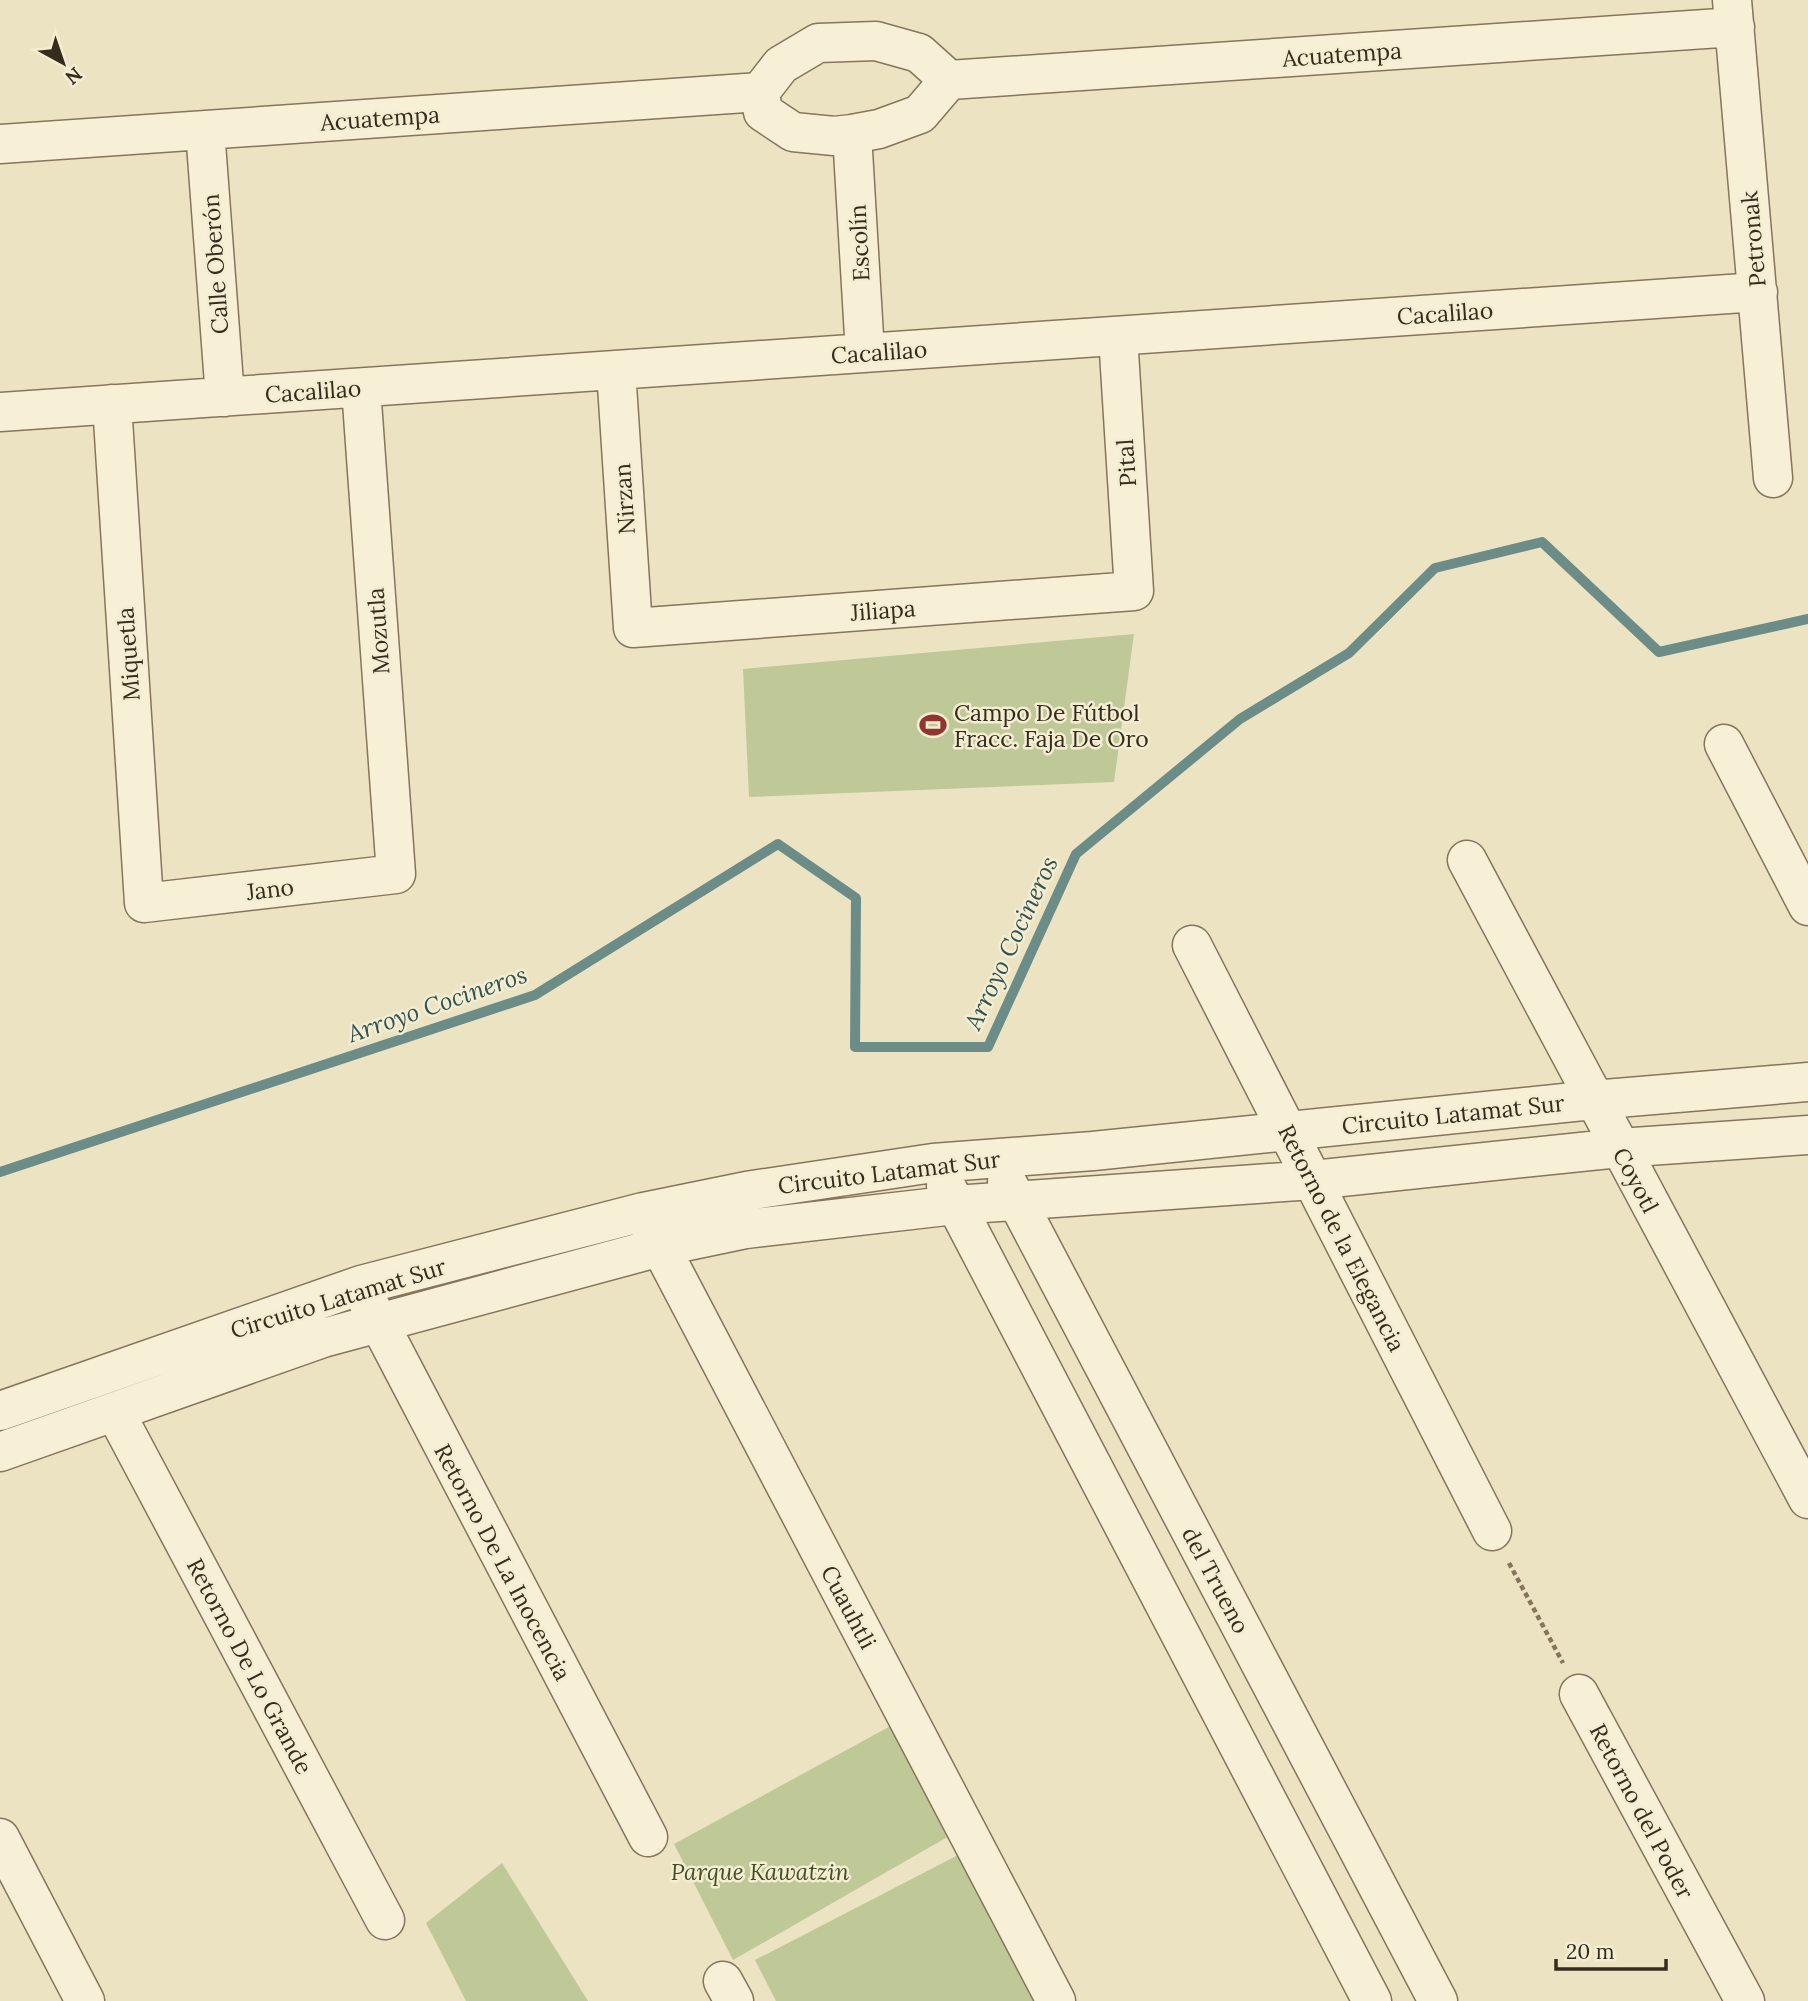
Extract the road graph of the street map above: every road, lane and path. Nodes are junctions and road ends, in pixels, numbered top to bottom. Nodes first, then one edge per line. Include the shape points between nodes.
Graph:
1 (1733, 14) edge
2 (949, 80) junction
3 (760, 92) junction
4 (205, 130) junction
5 (852, 134) junction
6 (0, 144) edge
7 (1758, 292) junction
8 (1118, 336) junction
9 (865, 353) junction
10 (616, 370) junction
11 (361, 388) junction
12 (225, 397) junction
13 (112, 404) junction
14 (0, 412) edge
15 (1773, 478) dead end
16 (1134, 591) joint
17 (632, 628) joint
18 (1724, 744) dead end
19 (1467, 860) dead end
20 (396, 874) joint
21 (145, 903) joint
22 (1808, 906) edge
23 (1192, 945) dead end
24 (1808, 1082) edge
25 (1593, 1100) junction
26 (1287, 1131) junction
27 (1808, 1135) edge
28 (1619, 1148) junction
29 (994, 1158) junction
30 (933, 1163) junction
31 (1313, 1180) junction
32 (1017, 1202) junction
33 (956, 1205) junction
34 (643, 1212) junction
35 (660, 1247) junction
36 (361, 1285) junction
37 (377, 1324) junction
38 (0, 1411) edge
39 (115, 1412) junction
40 (0, 1452) edge
41 (1808, 1499) edge
42 (1492, 1531) joint
43 (1579, 1694) joint
44 (648, 1837) dead end
45 (0, 1838) edge
46 (385, 1920) dead end
47 (85, 2001) edge
48 (1056, 2001) edge
49 (1372, 2001) edge
50 (1438, 2001) edge
51 (1745, 2001) edge

1 - 2 street, Acuatempa
1 - 7 street, Petronak
2 - 3 street via 919,53 876,41 818,43 780,65
2 - 5 street via 920,114
3 - 4 street, Acuatempa
3 - 5 street via 763,112 793,132
4 - 6 street, Acuatempa
4 - 12 street, Calle Oberón
5 - 9 street, Escolín
7 - 8 street, Cacalilao
7 - 15 street, Petronak
8 - 9 street, Cacalilao
8 - 16 street, Pital
9 - 10 street, Cacalilao
10 - 11 street, Cacalilao
10 - 17 street, Nirzan
11 - 12 street, Cacalilao
11 - 20 street, Mozutla
12 - 13 street, Cacalilao
13 - 14 street, Cacalilao
13 - 21 street, Miquetla
16 - 17 street, Jiliapa
18 - 22 street
19 - 25 street, Coyotl
20 - 21 street, Jano
23 - 26 street, Retorno de la Elegancia
24 - 25 street, Circuito Latamat Sur
25 - 26 street, Circuito Latamat Sur
25 - 28 street, Coyotl
26 - 29 street, Circuito Latamat Sur
26 - 31 street, Retorno de la Elegancia
27 - 28 street, Circuito Latamat Sur
28 - 31 street, Circuito Latamat Sur
28 - 41 street, Coyotl
29 - 30 street, Circuito Latamat Sur
29 - 32 street, del Trueno
30 - 33 street
30 - 34 street, Circuito Latamat Sur via 835,1175
31 - 32 street, Circuito Latamat Sur
31 - 42 street, Retorno de la Elegancia
32 - 33 street, Circuito Latamat Sur
32 - 50 street, del Trueno
33 - 35 street, Circuito Latamat Sur via 746,1229
33 - 49 street
34 - 35 street, Cuauhtli
34 - 36 street, Circuito Latamat Sur
35 - 37 street, Circuito Latamat Sur
35 - 48 street, Cuauhtli
36 - 37 street, Retorno De La Inocencia
36 - 38 street, Circuito Latamat Sur
37 - 39 street, Circuito Latamat Sur via 323,1338
37 - 44 street, Retorno De La Inocencia
39 - 40 street, Circuito Latamat Sur
39 - 46 street, Retorno De Lo Grande
42 - 43 path
43 - 51 street, Retorno del Poder
45 - 47 street

